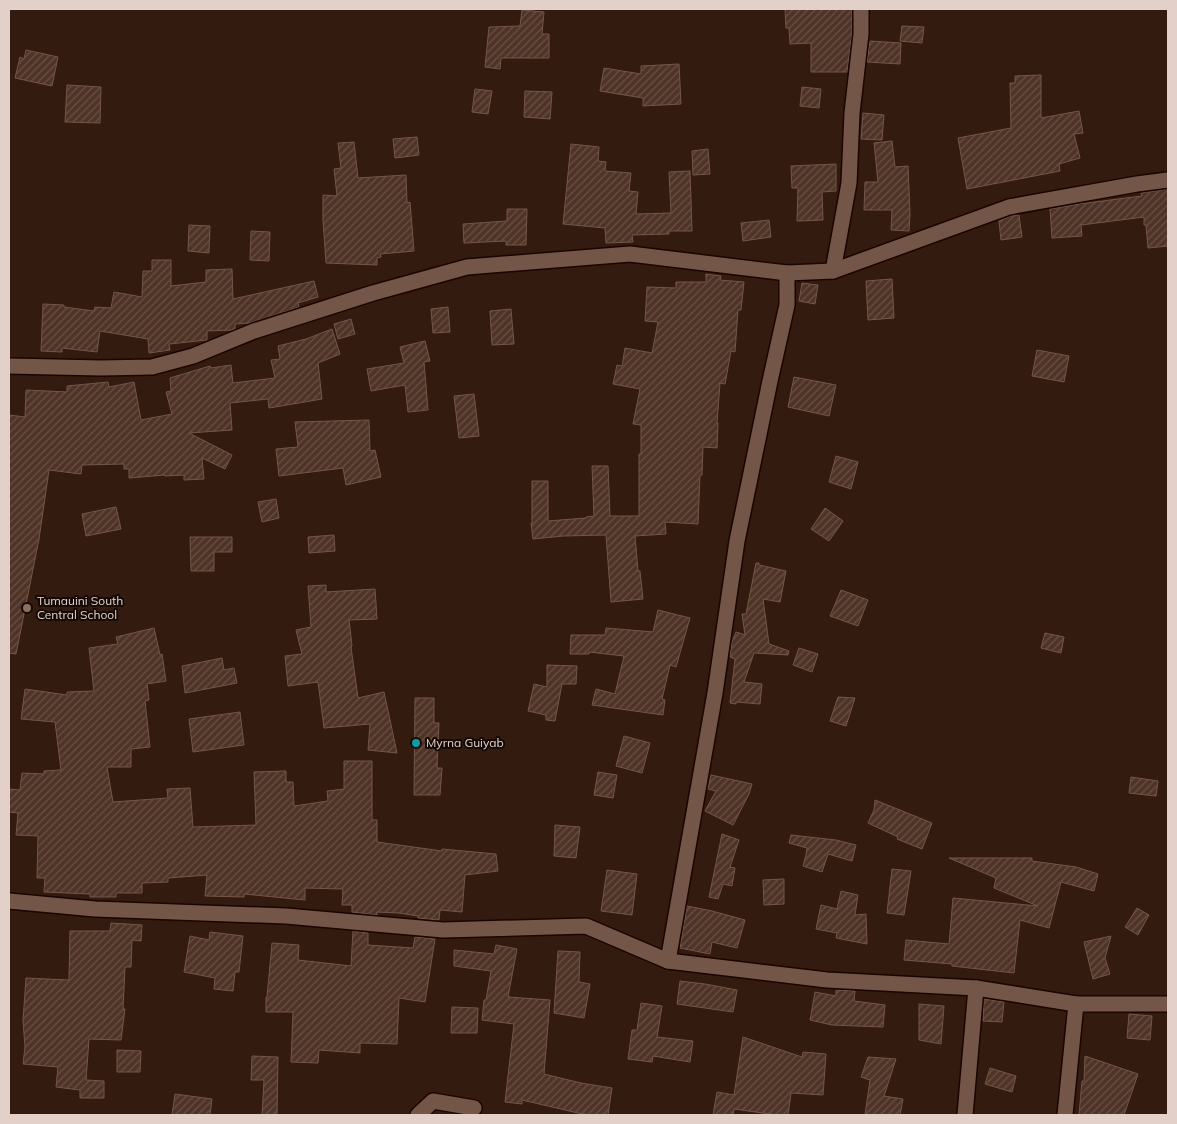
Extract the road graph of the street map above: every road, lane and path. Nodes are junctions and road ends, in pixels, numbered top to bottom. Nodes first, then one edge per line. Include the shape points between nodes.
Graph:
1 (861, 9) edge
2 (1168, 180) edge
3 (833, 271) junction
4 (787, 273) junction
5 (9, 366) edge
6 (9, 901) edge
7 (668, 961) junction
8 (976, 988) junction
9 (1076, 1004) junction
10 (1168, 1004) edge
11 (474, 1108) dead end
12 (418, 1115) edge
13 (965, 1115) edge
14 (1066, 1115) edge

1 - 3 street via 848,183
2 - 3 street via 1009,207
3 - 4 street
4 - 5 street via 630,254 467,267 373,293 264,328 193,356 152,367
4 - 7 street via 786,305 737,541 715,693
6 - 7 street via 95,909 286,916 443,930 586,926
7 - 8 street via 827,980
8 - 9 street
8 - 13 street
9 - 10 street
9 - 14 street
11 - 12 street via 433,1101

